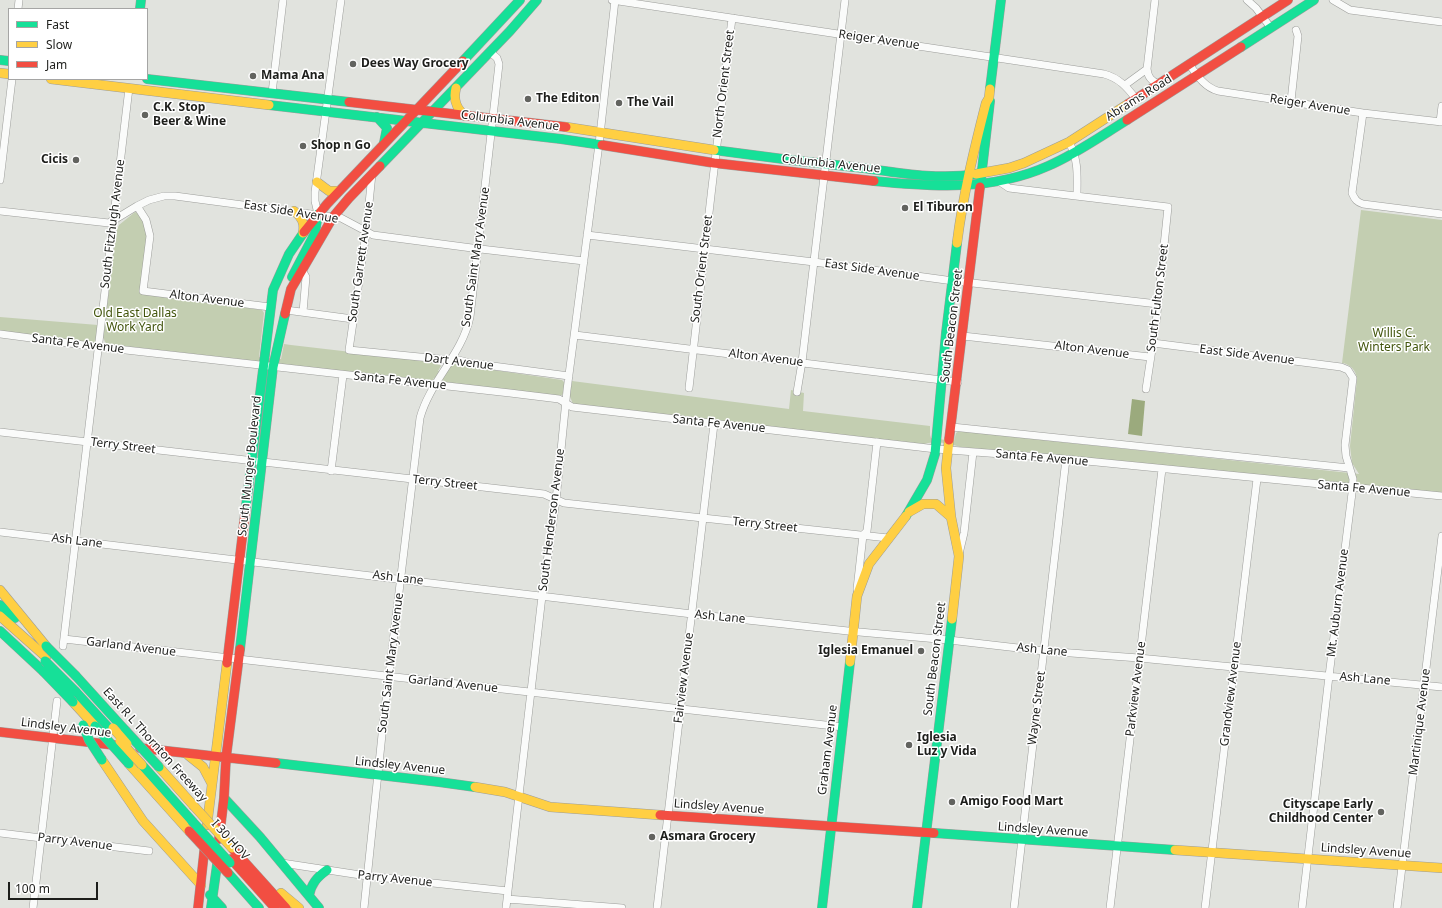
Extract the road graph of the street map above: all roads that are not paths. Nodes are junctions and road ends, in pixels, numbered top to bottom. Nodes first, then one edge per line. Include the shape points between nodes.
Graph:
1 (283, 0) edge
2 (341, 0) edge
3 (520, 0) edge
4 (537, 0) edge
5 (614, 0) edge
6 (844, 0) edge
7 (1001, 0) edge
8 (1155, 0) edge
9 (1247, 0) edge
10 (1288, 0) edge
11 (1314, 0) edge
12 (1333, 0) edge
13 (1263, 16) junction
14 (732, 18) junction
15 (1442, 22) edge
16 (1271, 28) junction
17 (1296, 30) dead end
18 (840, 35) junction
19 (490, 52) junction
20 (994, 58) junction
21 (1189, 64) junction
22 (1147, 69) junction
23 (1197, 75) junction
24 (148, 79) edge
25 (12, 80) edge
26 (67, 80) edge
27 (130, 84) edge
28 (1159, 84) junction
29 (1125, 85) junction
30 (214, 86) junction
31 (457, 86) junction
32 (272, 93) junction
33 (212, 98) junction
34 (989, 98) junction
35 (1136, 98) junction
36 (328, 100) junction
37 (1291, 101) junction
38 (1149, 105) junction
39 (1442, 106) edge
40 (416, 110) junction
41 (326, 112) junction
42 (432, 112) junction
43 (1363, 113) junction
44 (465, 116) junction
45 (378, 117) junction
46 (493, 119) junction
47 (407, 121) junction
48 (422, 122) junction
49 (1441, 122) edge
50 (491, 131) junction
51 (600, 132) junction
52 (2, 139) edge
53 (1069, 142) junction
54 (599, 144) junction
55 (382, 147) junction
56 (715, 151) junction
57 (1075, 153) junction
58 (714, 163) junction
59 (825, 164) junction
60 (372, 174) junction
61 (982, 174) junction
62 (968, 175) junction
63 (354, 176) junction
64 (824, 176) junction
65 (0, 180) edge
66 (317, 182) junction
67 (1000, 182) junction
68 (980, 185) junction
69 (965, 186) junction
70 (339, 192) junction
71 (1077, 196) junction
72 (137, 206) junction
73 (294, 210) junction
74 (0, 211) edge
75 (318, 214) junction
76 (1442, 214) edge
77 (333, 216) junction
78 (114, 220) junction
79 (366, 232) junction
80 (303, 233) junction
81 (587, 235) junction
82 (478, 249) junction
83 (705, 250) junction
84 (584, 261) junction
85 (814, 262) junction
86 (302, 270) junction
87 (952, 281) junction
88 (969, 282) junction
89 (291, 289) junction
90 (1158, 304) junction
91 (270, 307) junction
92 (286, 310) junction
93 (303, 312) junction
94 (353, 319) junction
95 (0, 334) edge
96 (575, 335) junction
97 (963, 336) junction
98 (1153, 343) junction
99 (99, 347) junction
100 (349, 350) joint
101 (693, 350) junction
102 (1150, 357) junction
103 (450, 360) junction
104 (802, 362) junction
105 (263, 366) junction
106 (273, 367) junction
107 (1341, 367) joint
108 (343, 375) junction
109 (569, 376) junction
110 (942, 380) junction
111 (958, 382) junction
112 (434, 385) junction
113 (689, 388) dead end
114 (1146, 389) dead end
115 (797, 392) dead end
116 (566, 403) junction
117 (714, 424) junction
118 (952, 427) junction
119 (0, 432) edge
120 (88, 442) junction
121 (877, 442) junction
122 (936, 449) junction
123 (948, 450) junction
124 (973, 452) junction
125 (1066, 459) junction
126 (251, 461) junction
127 (262, 463) junction
128 (1349, 468) junction
129 (1162, 469) junction
130 (331, 471) junction
131 (1257, 479) junction
132 (413, 480) junction
133 (1352, 488) junction
134 (1442, 496) edge
135 (556, 500) junction
136 (908, 513) junction
137 (951, 517) junction
138 (702, 519) junction
139 (0, 532) edge
140 (863, 535) junction
141 (1442, 536) edge
142 (888, 538) junction
143 (76, 541) junction
144 (959, 556) junction
145 (240, 560) junction
146 (251, 561) junction
147 (401, 579) junction
148 (0, 590) edge
149 (542, 596) junction
150 (857, 596) junction
151 (0, 606) edge
152 (692, 614) junction
153 (0, 616) edge
154 (0, 620) edge
155 (0, 631) edge
156 (854, 632) junction
157 (949, 640) junction
158 (64, 643) joint
159 (46, 646) junction
160 (1044, 651) junction
161 (228, 658) junction
162 (1139, 658) junction
163 (46, 659) junction
164 (239, 660) junction
165 (1234, 668) junction
166 (1329, 676) junction
167 (389, 677) junction
168 (1424, 685) junction
169 (1442, 687) edge
170 (531, 692) junction
171 (57, 701) dead end
172 (73, 702) junction
173 (681, 709) junction
174 (843, 727) junction
175 (0, 732) edge
176 (52, 738) junction
177 (187, 754) junction
178 (215, 757) junction
179 (226, 758) junction
180 (378, 776) junction
181 (212, 784) junction
182 (519, 797) junction
183 (224, 798) junction
184 (668, 815) junction
185 (831, 827) junction
186 (0, 833) edge
187 (926, 834) junction
188 (41, 838) junction
189 (1022, 840) junction
190 (1118, 847) junction
191 (149, 851) dead end
192 (1212, 853) junction
193 (1308, 859) junction
194 (230, 861) junction
195 (282, 863) junction
196 (1403, 865) junction
197 (251, 868) junction
198 (1442, 868) edge
199 (327, 870) junction
200 (367, 876) junction
201 (201, 885) junction
202 (508, 891) junction
203 (309, 896) junction
204 (213, 897) junction
205 (507, 899) junction
206 (33, 908) edge
207 (198, 908) edge
208 (211, 908) edge
209 (222, 908) edge
210 (259, 908) edge
211 (271, 908) edge
212 (275, 908) edge
213 (286, 908) edge
214 (299, 908) edge
215 (319, 908) edge
216 (364, 908) edge
217 (506, 908) edge
218 (622, 908) edge
219 (657, 908) edge
220 (822, 908) edge
221 (917, 908) edge
222 (1014, 908) edge
223 (1110, 908) edge
224 (1205, 908) edge
225 (1302, 908) edge
226 (1397, 908) edge

1 - 32 street
2 - 36 street
3 - 40 main road, South Munger Boulevard
4 - 19 main road, South Munger Boulevard
5 - 14 street, Reiger Avenue
5 - 51 street, South Henderson Avenue
6 - 18 street
7 - 20 main road
8 - 22 street
9 - 13 street
10 - 13 main road, Abrams Road
11 - 16 main road, Abrams Road
12 - 15 street via 1350,10
13 - 16 street
13 - 21 main road, Abrams Road
14 - 18 street, Reiger Avenue
14 - 56 street, North Orient Street
16 - 23 main road, Abrams Road
17 - 37 street via 1298,36
18 - 20 street, Reiger Avenue
18 - 59 street
19 - 31 main road, South Munger Boulevard
19 - 46 street, South Saint Mary Avenue via 499,64
20 - 29 street, Reiger Avenue via 1104,74 1113,76
20 - 34 main road
21 - 23 street, Reiger Avenue
21 - 28 main road, Abrams Road
22 - 28 street via 1149,77
22 - 29 street
23 - 37 street, Reiger Avenue via 1205,85 1218,91
23 - 38 main road, Abrams Road
24 - 30 main road, Columbia Avenue
25 - 52 street
26 - 27 main road, Columbia Avenue
27 - 33 main road, Columbia Avenue
27 - 78 street, South Fitzhugh Avenue
28 - 35 main road, Abrams Road
29 - 35 street, Reiger Avenue
30 - 32 main road, Columbia Avenue
30 - 33 main road
31 - 42 main road, South Munger Boulevard
31 - 44 main road via 454,103
32 - 36 main road, Columbia Avenue
33 - 41 main road, Columbia Avenue
34 - 61 main road, South Beacon Street via 990,117
34 - 62 main road, South Beacon Street via 982,116
35 - 38 main road
35 - 53 main road, Abrams Road
36 - 40 main road, Columbia Avenue
36 - 41 street
37 - 43 street, Reiger Avenue
38 - 57 main road, Abrams Road
39 - 49 street
40 - 42 main road, Columbia Avenue
40 - 47 main road, South Munger Boulevard
41 - 45 main road, Columbia Avenue
41 - 66 street
42 - 44 main road, Columbia Avenue
42 - 48 main road, South Munger Boulevard
43 - 49 street, Reiger Avenue
43 - 76 street via 1352,193 1354,200 1363,204
44 - 46 main road, Columbia Avenue
45 - 47 main road, Columbia Avenue
45 - 55 main road via 387,128
46 - 50 street, South Saint Mary Avenue
46 - 51 main road, Columbia Avenue
47 - 48 main road, Columbia Avenue
47 - 55 main road, South Munger Boulevard
48 - 50 main road, Columbia Avenue
48 - 60 main road, South Munger Boulevard
50 - 54 main road, Columbia Avenue
50 - 82 street, South Saint Mary Avenue
51 - 54 street, South Henderson Avenue
51 - 56 main road, Columbia Avenue
52 - 65 street
53 - 57 street
53 - 61 main road, Abrams Road via 1024,163
54 - 58 main road, Columbia Avenue
54 - 81 street, South Henderson Avenue
55 - 63 main road, South Munger Boulevard
56 - 58 street, South Orient Street
56 - 59 main road, Columbia Avenue
57 - 67 main road, Abrams Road via 1047,167
57 - 71 street
58 - 64 main road, Columbia Avenue
58 - 83 street, South Orient Street
59 - 62 main road, Columbia Avenue via 925,175
59 - 64 street
60 - 77 main road, South Munger Boulevard
60 - 79 street, South Garrett Avenue
61 - 62 main road, Abrams Road
61 - 68 main road, South Beacon Street
62 - 69 main road, South Beacon Street
63 - 70 main road, South Munger Boulevard
63 - 77 main road via 353,184 338,203
64 - 69 main road, Columbia Avenue via 914,185
64 - 85 street
66 - 70 main road via 329,191
66 - 75 street via 315,201
67 - 68 main road, Abrams Road
67 - 71 street via 1009,188
68 - 69 main road, Abrams Road
68 - 88 main road, South Beacon Street
69 - 87 main road, South Beacon Street
70 - 75 main road, South Munger Boulevard
71 - 90 street, South Fulton Street via 1168,207
72 - 73 street, East Side Avenue via 156,198 175,196
72 - 78 street, East Side Avenue
72 - 91 street, Alton Avenue via 146,220 150,236 144,291
73 - 75 street, East Side Avenue
73 - 80 main road via 304,220
74 - 78 street, East Side Avenue via 105,224
75 - 77 street, East Side Avenue
75 - 80 main road, South Munger Boulevard
75 - 89 main road via 315,233 291,278
77 - 79 street, East Side Avenue
77 - 86 main road, South Munger Boulevard
78 - 99 street, South Fitzhugh Avenue
79 - 82 street, East Side Avenue via 373,236
79 - 94 street, South Garrett Avenue
80 - 91 main road, South Munger Boulevard via 279,276
81 - 83 street, East Side Avenue
81 - 84 street, South Henderson Avenue
82 - 84 street, East Side Avenue
82 - 103 street, South Saint Mary Avenue via 467,329
83 - 85 street, East Side Avenue
83 - 101 street, South Orient Street
84 - 96 street, South Henderson Avenue
85 - 87 street, East Side Avenue
85 - 104 street
86 - 89 main road, South Munger Boulevard
86 - 93 street via 306,277
87 - 88 street, East Side Avenue
87 - 110 main road, South Beacon Street
88 - 90 street, East Side Avenue
88 - 97 main road, South Beacon Street
89 - 92 main road, South Munger Boulevard
90 - 98 street, South Fulton Street
91 - 105 main road, South Munger Boulevard
92 - 93 street
92 - 106 main road, South Munger Boulevard
93 - 94 street
94 - 100 street, South Garrett Avenue
95 - 99 street, Santa Fe Avenue
96 - 101 street, Alton Avenue
96 - 109 street, South Henderson Avenue
97 - 102 street, Alton Avenue
97 - 111 main road, South Beacon Street
98 - 102 street, South Fulton Street
98 - 107 street, East Side Avenue
99 - 105 street, Santa Fe Avenue
99 - 120 street, South Fitzhugh Avenue
100 - 103 street, Dart Avenue
101 - 104 street, Alton Avenue
101 - 113 street, South Orient Street
102 - 114 street, South Fulton Street
103 - 109 street, Dart Avenue
103 - 112 street, South Saint Mary Avenue
104 - 110 street, Alton Avenue
104 - 115 street
105 - 106 street, Santa Fe Avenue
105 - 126 main road, South Munger Boulevard
106 - 108 street, Santa Fe Avenue
106 - 127 main road, South Munger Boulevard
107 - 128 street, Mt. Auburn Avenue via 1348,370 1352,378 1345,445
108 - 112 street, Santa Fe Avenue
108 - 130 street
109 - 116 street, South Henderson Avenue
110 - 111 street, Alton Avenue
110 - 122 main road, South Beacon Street
111 - 118 main road, South Beacon Street
112 - 116 street, Santa Fe Avenue via 560,399
112 - 132 street, South Saint Mary Avenue via 420,418
116 - 117 street, Santa Fe Avenue via 572,407
116 - 135 street, South Henderson Avenue
117 - 121 street, Santa Fe Avenue
117 - 138 street, Fairview Avenue
118 - 123 main road, South Beacon Street
118 - 128 street, Santa Fe Avenue
119 - 120 street, Terry Street
120 - 126 street, Terry Street
120 - 143 street, South Fitzhugh Avenue
121 - 122 street, Santa Fe Avenue
121 - 140 street, Graham Avenue via 867,531
122 - 123 street, Santa Fe Avenue
122 - 136 main road, Graham Avenue via 927,480
123 - 124 street, Santa Fe Avenue
123 - 137 main road, South Beacon Street via 946,468
124 - 125 street, Santa Fe Avenue
124 - 144 street, South Beacon Street
125 - 129 street, Santa Fe Avenue
125 - 160 street, Wayne Street
126 - 127 street, Terry Street
126 - 145 main road, South Munger Boulevard
127 - 130 street, Terry Street
127 - 146 main road, South Munger Boulevard
128 - 133 street, Mt. Auburn Avenue via 1353,479
129 - 131 street, Santa Fe Avenue
129 - 162 street, Parkview Avenue
130 - 132 street, Terry Street
131 - 133 street, Santa Fe Avenue
131 - 165 street, Grandview Avenue
132 - 135 street, Terry Street via 544,494
132 - 147 street, South Saint Mary Avenue
133 - 134 street, Santa Fe Avenue
133 - 166 street, Mt. Auburn Avenue
135 - 138 street, Terry Street
135 - 149 street, South Henderson Avenue
136 - 137 main road via 929,503 936,504
136 - 142 main road, Graham Avenue
137 - 144 main road, South Beacon Street
138 - 140 street, Terry Street
138 - 152 street, Fairview Avenue
139 - 143 street, Ash Lane
140 - 142 street, Terry Street
140 - 150 street, Graham Avenue
141 - 168 street, Martinique Avenue
142 - 150 main road, Graham Avenue via 869,564
143 - 145 street, Ash Lane
143 - 158 street, South Fitzhugh Avenue
144 - 157 main road, South Beacon Street
145 - 146 street, Ash Lane
145 - 161 main road, South Munger Boulevard
146 - 147 street, Ash Lane
146 - 164 main road, South Munger Boulevard
147 - 149 street, Ash Lane
147 - 167 street, South Saint Mary Avenue
148 - 159 main road
149 - 152 street, Ash Lane
149 - 170 street, South Henderson Avenue
150 - 156 main road, Graham Avenue
151 - 159 main road, East R L Thornton Freeway
152 - 156 street, Ash Lane
152 - 173 street, Fairview Avenue
153 - 163 main road, I 30 HOV
154 - 163 main road, I 30 HOV
155 - 172 main road, bridge
156 - 157 street, Ash Lane
156 - 174 main road, Graham Avenue
157 - 160 street, Ash Lane
157 - 187 main road, South Beacon Street
158 - 161 street, Garland Avenue
159 - 197 main road, East R L Thornton Freeway, bridge
160 - 162 street, Ash Lane
160 - 189 street, Wayne Street
161 - 164 street, Garland Avenue
161 - 178 main road, South Munger Boulevard
162 - 165 street, Ash Lane
162 - 190 street, Parkview Avenue
163 - 194 main road, I 30 HOV, bridge
164 - 167 street, Garland Avenue
164 - 179 main road, South Munger Boulevard
165 - 166 street, Ash Lane
165 - 192 street, Grandview Avenue
166 - 168 street, Ash Lane
166 - 193 street, Mt. Auburn Avenue
167 - 170 street, Garland Avenue
167 - 180 street, South Saint Mary Avenue
168 - 169 street, Ash Lane
168 - 196 street, Martinique Avenue
170 - 173 street, Garland Avenue
170 - 182 street, South Henderson Avenue
171 - 176 street
172 - 201 main road, bridge via 89,740 143,821
172 - 210 main road, bridge
173 - 174 street, Garland Avenue
173 - 184 street, Fairview Avenue
174 - 185 main road, Graham Avenue
175 - 176 main road, Lindsley Avenue
176 - 177 main road, Lindsley Avenue
176 - 188 street
177 - 178 main road, Lindsley Avenue
177 - 181 main road via 203,767
178 - 179 main road, Lindsley Avenue
178 - 181 main road, South Munger Boulevard
179 - 180 main road, Lindsley Avenue
179 - 183 main road, South Munger Boulevard
180 - 182 main road, Lindsley Avenue via 492,790
180 - 200 street, South Saint Mary Avenue
181 - 201 main road, South Munger Boulevard
182 - 184 main road, Lindsley Avenue via 558,808
182 - 202 street, South Henderson Avenue
183 - 195 main road, East R L Thornton Freeway
183 - 204 main road, South Munger Boulevard
184 - 185 main road, Lindsley Avenue
184 - 219 street, Fairview Avenue
185 - 187 main road, Lindsley Avenue
185 - 220 main road, Graham Avenue
186 - 188 street, Parry Avenue
187 - 189 main road, Lindsley Avenue
187 - 221 main road, South Beacon Street
188 - 191 street, Parry Avenue
188 - 206 street
189 - 190 main road, Lindsley Avenue
189 - 222 street, Wayne Street
190 - 192 main road, Lindsley Avenue
190 - 223 street, Parkview Avenue
192 - 193 main road, Lindsley Avenue
192 - 224 street, Grandview Avenue
193 - 196 main road, Lindsley Avenue
193 - 225 street, Mt. Auburn Avenue
194 - 211 main road, I 30 HOV
194 - 212 main road, I 30 HOV
195 - 199 street, Parry Avenue
195 - 203 main road, East R L Thornton Freeway
196 - 198 main road, Lindsley Avenue
196 - 226 street, Martinique Avenue
197 - 213 main road, East R L Thornton Freeway
197 - 214 main road
199 - 200 street, Parry Avenue
199 - 203 main road via 314,880
200 - 202 street, Parry Avenue
200 - 216 street, South Saint Mary Avenue
201 - 204 main road
201 - 207 main road, South Munger Boulevard
202 - 205 street, South Henderson Avenue
203 - 215 main road, East R L Thornton Freeway
204 - 208 main road, South Munger Boulevard
204 - 209 main road
205 - 217 street, South Henderson Avenue
205 - 218 street

